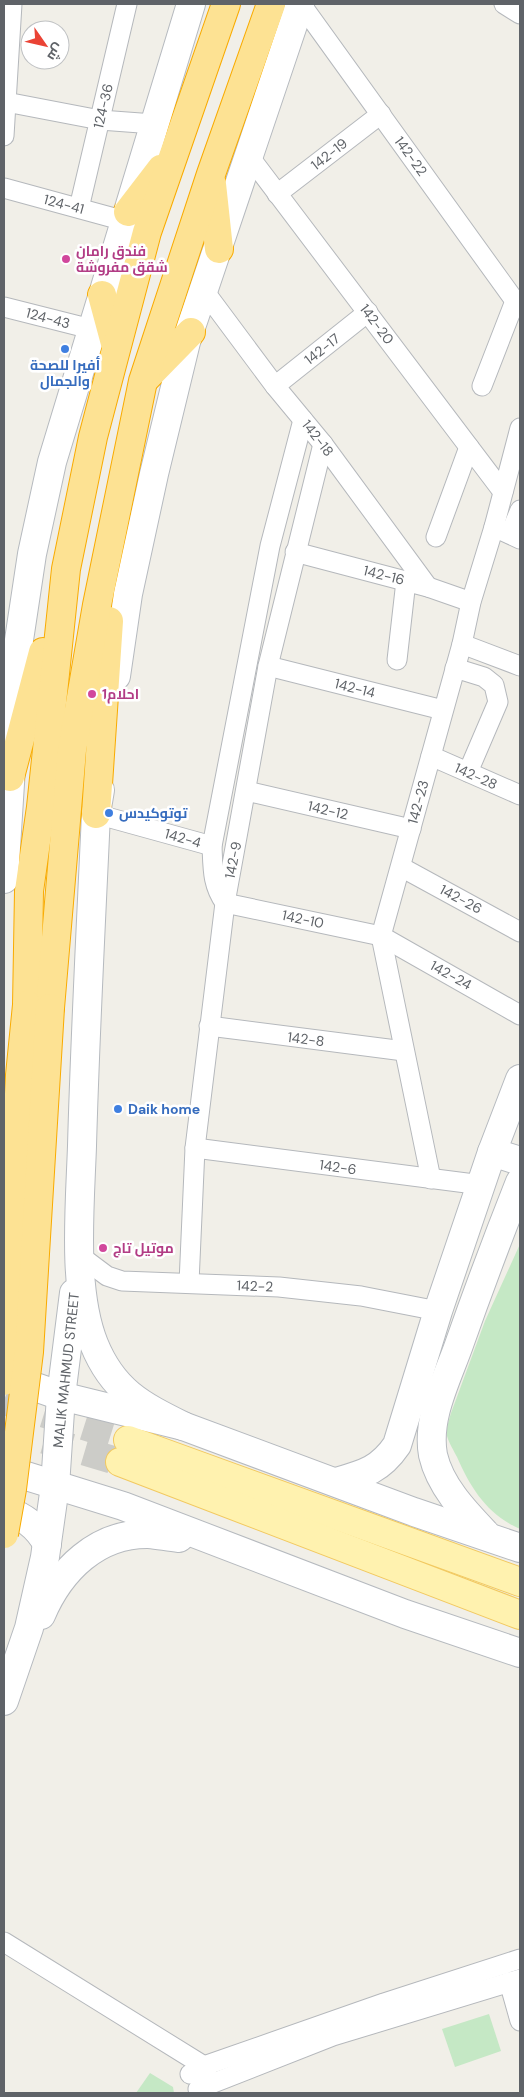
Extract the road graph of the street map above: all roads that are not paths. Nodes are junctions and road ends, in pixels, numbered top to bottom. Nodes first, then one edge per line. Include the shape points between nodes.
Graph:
1 (12, 4) edge
2 (127, 4) edge
3 (191, 4) edge
4 (226, 4) edge
5 (271, 4) edge
6 (300, 4) edge
7 (504, 4) edge
8 (520, 14) edge
9 (6, 102) junction
10 (381, 114) junction
11 (100, 120) junction
12 (154, 124) junction
13 (4, 136) edge
14 (176, 150) junction
15 (249, 156) junction
16 (211, 174) junction
17 (4, 188) edge
18 (277, 194) junction
19 (79, 208) junction
20 (126, 216) junction
21 (219, 249) junction
22 (204, 292) junction
23 (102, 295) junction
24 (518, 305) edge
25 (4, 307) edge
26 (368, 312) junction
27 (92, 330) junction
28 (191, 332) junction
29 (116, 347) junction
30 (143, 381) junction
31 (275, 386) junction
32 (482, 386) dead end
33 (303, 420) junction
34 (520, 428) edge
35 (323, 444) junction
36 (469, 447) junction
37 (503, 492) junction
38 (520, 510) edge
39 (117, 511) junction
40 (508, 533) edge
41 (436, 537) dead end
42 (295, 552) junction
43 (66, 569) junction
44 (406, 581) junction
45 (428, 587) junction
46 (471, 602) junction
47 (11, 640) edge
48 (462, 644) junction
49 (397, 660) dead end
50 (268, 666) junction
51 (520, 666) edge
52 (455, 668) junction
53 (443, 710) junction
54 (431, 756) junction
55 (468, 772) junction
56 (10, 777) junction
57 (246, 791) junction
58 (520, 796) edge
59 (96, 814) junction
60 (411, 829) junction
61 (212, 846) junction
62 (401, 867) junction
63 (4, 879) edge
64 (225, 903) junction
65 (520, 932) edge
66 (381, 936) junction
67 (38, 1006) junction
68 (520, 1015) edge
69 (209, 1026) junction
70 (404, 1051) junction
71 (519, 1087) edge
72 (195, 1148) junction
73 (492, 1152) junction
74 (520, 1161) edge
75 (431, 1180) junction
76 (520, 1182) edge
77 (482, 1185) junction
78 (79, 1255) junction
79 (188, 1284) junction
80 (438, 1311) junction
81 (71, 1314) junction
82 (4, 1328) edge
83 (4, 1376) edge
84 (4, 1381) edge
85 (61, 1396) junction
86 (183, 1426) junction
87 (4, 1469) edge
88 (336, 1482) junction
89 (55, 1486) junction
90 (4, 1509) edge
91 (4, 1534) edge
92 (487, 1535) junction
93 (47, 1544) junction
94 (224, 1544) junction
95 (520, 1548) edge
96 (520, 1582) edge
97 (520, 1615) edge
98 (520, 1653) edge
99 (4, 1701) edge
100 (4, 1706) edge
101 (4, 1942) edge
102 (4, 1955) edge
103 (520, 1959) edge
104 (515, 1980) edge
105 (520, 2021) edge
106 (202, 2083) edge

1 - 9 street
2 - 11 street, 124-36
3 - 12 main road
4 - 14 highway
5 - 16 highway
6 - 10 street, 142-22
6 - 15 main road
7 - 8 street
9 - 11 street
9 - 13 street
10 - 18 street, 142-19
10 - 24 street, 142-22
11 - 12 street
11 - 19 street, 124-36
12 - 20 main road
14 - 20 highway
14 - 29 highway via 146,232
15 - 18 street, 142-20
15 - 21 main road
16 - 21 highway
16 - 30 highway
17 - 19 street, 124-41
18 - 26 street, 142-20
19 - 20 street, 124-41
20 - 23 main road
21 - 22 main road
22 - 28 main road
22 - 31 street, 142-18
23 - 27 main road
23 - 29 highway
24 - 32 street
25 - 27 street, 124-43
26 - 31 street, 142-17
26 - 36 street, 142-20
27 - 47 main road via 52,462
28 - 30 highway
28 - 59 main road via 154,474 128,594
29 - 43 highway via 93,436
30 - 39 highway
31 - 33 street, 142-18
33 - 35 street, 142-18
33 - 61 street via 270,546
34 - 37 street, 142-23
35 - 42 street, 142-9
35 - 45 street, 142-18
36 - 37 street, 142-20
36 - 41 street
37 - 40 street, 142-23
38 - 40 street
39 - 59 highway
39 - 67 highway via 72,750
40 - 46 street, 142-23
42 - 44 street, 142-16
42 - 50 street, 142-9
43 - 56 highway
43 - 67 highway via 29,891
44 - 45 street, 142-16
44 - 49 street
45 - 46 street, 142-16
46 - 48 street, 142-23
47 - 56 main road
48 - 51 street
48 - 52 street, 142-23
50 - 53 street, 142-14
50 - 57 street, 142-9
52 - 53 street, 142-23
52 - 55 street via 484,677 494,684 498,702
53 - 54 street, 142-23
54 - 55 street, 142-28
54 - 60 street, 142-23
55 - 58 street, 142-28
56 - 63 main road
57 - 60 street, 142-12
57 - 64 street, 142-9
59 - 61 street, 142-4
59 - 78 main road
60 - 62 street, 142-23
61 - 64 street via 213,879
62 - 65 street, 142-26
62 - 66 street, 142-23
64 - 66 street, 142-10
64 - 69 street, 142-9
66 - 68 street, 142-24
66 - 70 street, 142-23
67 - 84 highway, bridge via 20,1075
67 - 91 highway, bridge via 29,1352
69 - 70 street, 142-8
69 - 72 street, 142-9
70 - 75 street, 142-23
71 - 73 main road
72 - 75 street, 142-6
72 - 79 street, 142-9
73 - 74 main road
73 - 77 main road
75 - 77 street, 142-6
76 - 92 main road via 478,1290 436,1412 432,1433 436,1465 450,1493
77 - 80 main road
78 - 79 street, 142-2 via 115,1280
78 - 81 main road, MALIK MAHMUD STREET
78 - 86 main road via 86,1321 94,1346 108,1371 140,1404
79 - 80 street, 142-2 via 279,1287 361,1296
80 - 88 main road via 397,1445 374,1470
81 - 82 main road via 60,1324 46,1329 20,1332
81 - 85 main road, MALIK MAHMUD STREET
83 - 85 main road
85 - 86 main road
85 - 89 main road, MALIK MAHMUD STREET
86 - 88 main road
87 - 89 main road
88 - 92 main road
89 - 93 main road, MALIK MAHMUD STREET
89 - 94 main road via 123,1506
90 - 93 main road via 30,1522
92 - 95 main road
93 - 99 main road, MALIK MAHMUD STREET via 29,1628
94 - 98 main road via 405,1614
94 - 100 main road via 150,1534 116,1539 85,1554 68,1570 43,1609
96 - 97 main road via 124,1451
101 - 106 street
102 - 106 street via 177,2062
103 - 106 street via 384,2003
104 - 105 street
104 - 106 street via 333,2036

